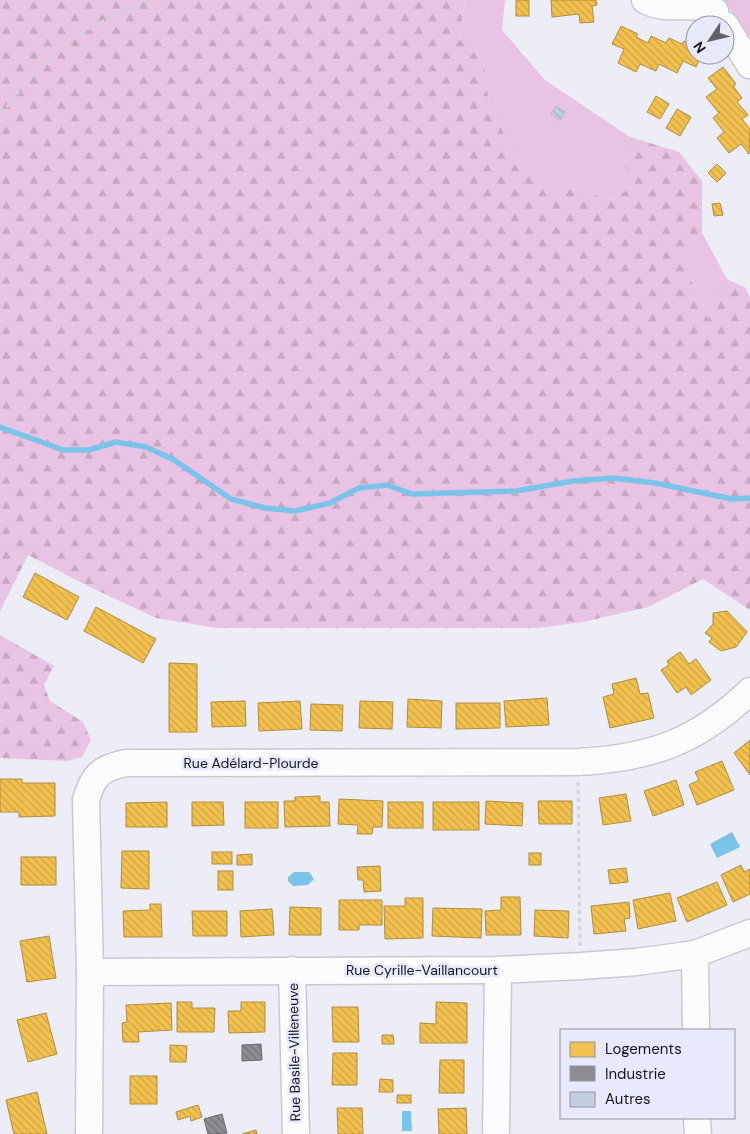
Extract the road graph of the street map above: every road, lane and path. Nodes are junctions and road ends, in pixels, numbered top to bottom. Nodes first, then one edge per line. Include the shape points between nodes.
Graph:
1 (151, 0) edge
2 (645, 0) edge
3 (718, 15) edge
4 (735, 42) edge
5 (750, 65) edge
6 (0, 114) edge
7 (750, 691) edge
8 (578, 762) junction
9 (750, 932) edge
10 (695, 954) junction
11 (581, 966) junction
12 (292, 970) junction
13 (498, 970) junction
14 (90, 972) junction
15 (696, 1029) edge
16 (697, 1119) edge
17 (89, 1134) edge
18 (296, 1134) edge
19 (496, 1134) edge
20 (698, 1134) edge

1 - 6 path via 89,28 63,46 34,72
2 - 3 street via 660,5 697,3
4 - 5 street
7 - 8 street, Rue Adélard-Plourde via 712,723 668,746 624,759
8 - 11 path
8 - 14 street, Rue Adélard-Plourde via 136,763 110,766 98,774 86,800
9 - 10 street, Rue Cyrille-Vaillancourt
10 - 11 street, Rue Cyrille-Vaillancourt
10 - 15 street
11 - 13 street, Rue Cyrille-Vaillancourt
12 - 13 street, Rue Cyrille-Vaillancourt
12 - 14 street, Rue Cyrille-Vaillancourt
12 - 18 street, Rue Basile-Villeneuve
13 - 19 street
14 - 17 street, Rue Adélard-Plourde
16 - 20 street

